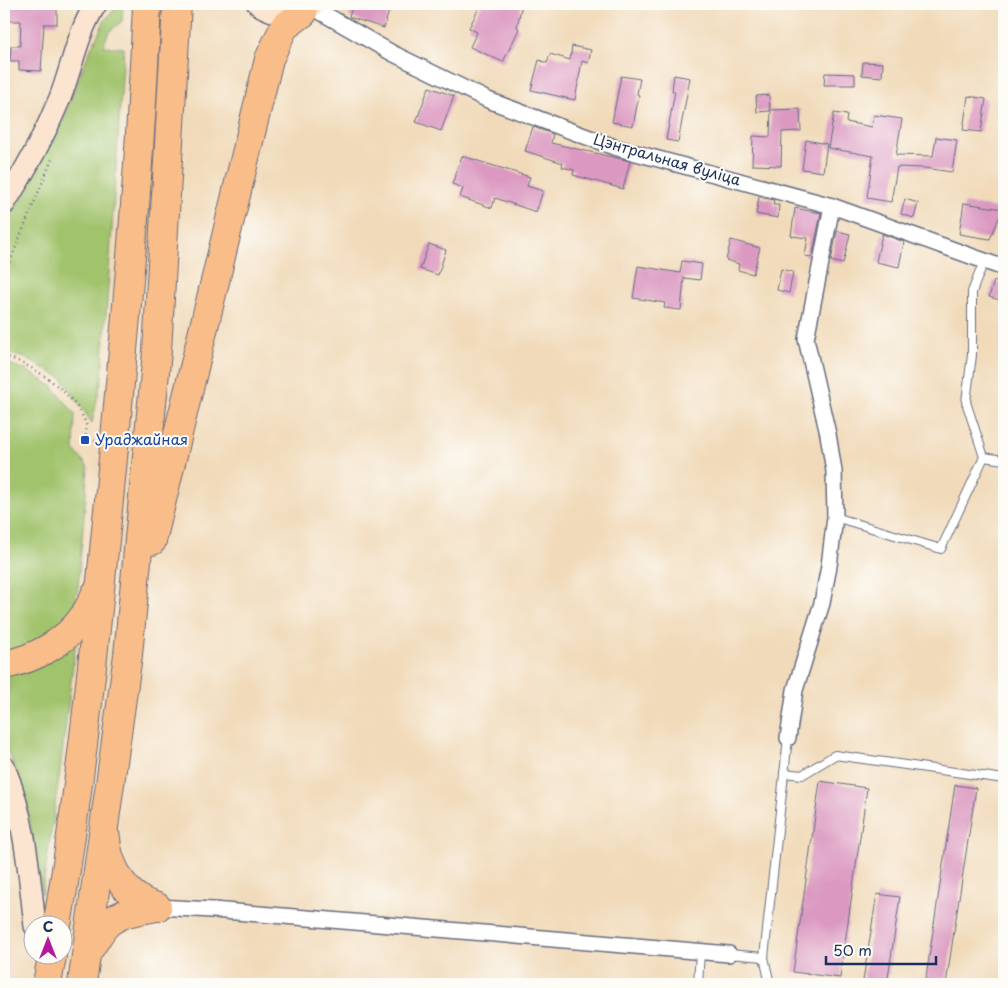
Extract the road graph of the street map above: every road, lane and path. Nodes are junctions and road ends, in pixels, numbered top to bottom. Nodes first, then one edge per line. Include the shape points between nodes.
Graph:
1 (96, 4) edge
2 (147, 4) edge
3 (177, 4) edge
4 (258, 4) edge
5 (309, 8) edge
6 (4, 204) edge
7 (832, 206) junction
8 (984, 261) junction
9 (1004, 268) edge
10 (4, 356) edge
11 (114, 442) junction
12 (984, 457) junction
13 (1004, 460) edge
14 (835, 517) junction
15 (100, 585) junction
16 (128, 655) junction
17 (4, 665) edge
18 (788, 738) joint
19 (4, 770) edge
20 (784, 773) junction
21 (1004, 779) edge
22 (105, 821) junction
23 (156, 907) junction
24 (34, 916) edge
25 (59, 916) edge
26 (700, 952) junction
27 (87, 953) junction
28 (728, 954) joint
29 (764, 957) junction
30 (40, 966) edge
31 (51, 966) edge
32 (42, 984) edge
33 (48, 984) edge
34 (82, 984) edge
35 (698, 984) edge
36 (774, 984) edge

1 - 6 street via 60,98
2 - 11 highway via 126,323
3 - 16 highway via 157,351
4 - 5 street via 277,13
5 - 7 street, Цэнтральная вуліца via 488,100 614,147
5 - 16 highway via 284,27 269,59
7 - 8 street, Цэнтральная вуліца
7 - 14 street via 806,339 828,434 834,471
8 - 9 street, Цэнтральная вуліца
8 - 12 lane via 972,292 972,354 966,402
10 - 11 path via 36,370 58,387 87,426 85,440
11 - 15 highway
12 - 13 lane
12 - 14 lane via 941,549
14 - 18 street via 822,603 795,690
15 - 17 highway via 84,617 66,637 35,655
15 - 25 highway via 72,839
16 - 22 highway
18 - 20 lane
19 - 24 street via 18,810 26,849
20 - 21 lane via 802,775 836,755
20 - 29 lane
22 - 23 highway via 106,843 119,876 128,890
22 - 27 highway
23 - 26 street
23 - 27 highway via 120,916 107,925
26 - 28 street
26 - 35 lane
27 - 34 highway
28 - 29 lane
29 - 36 lane via 769,980
30 - 32 street
31 - 33 highway

